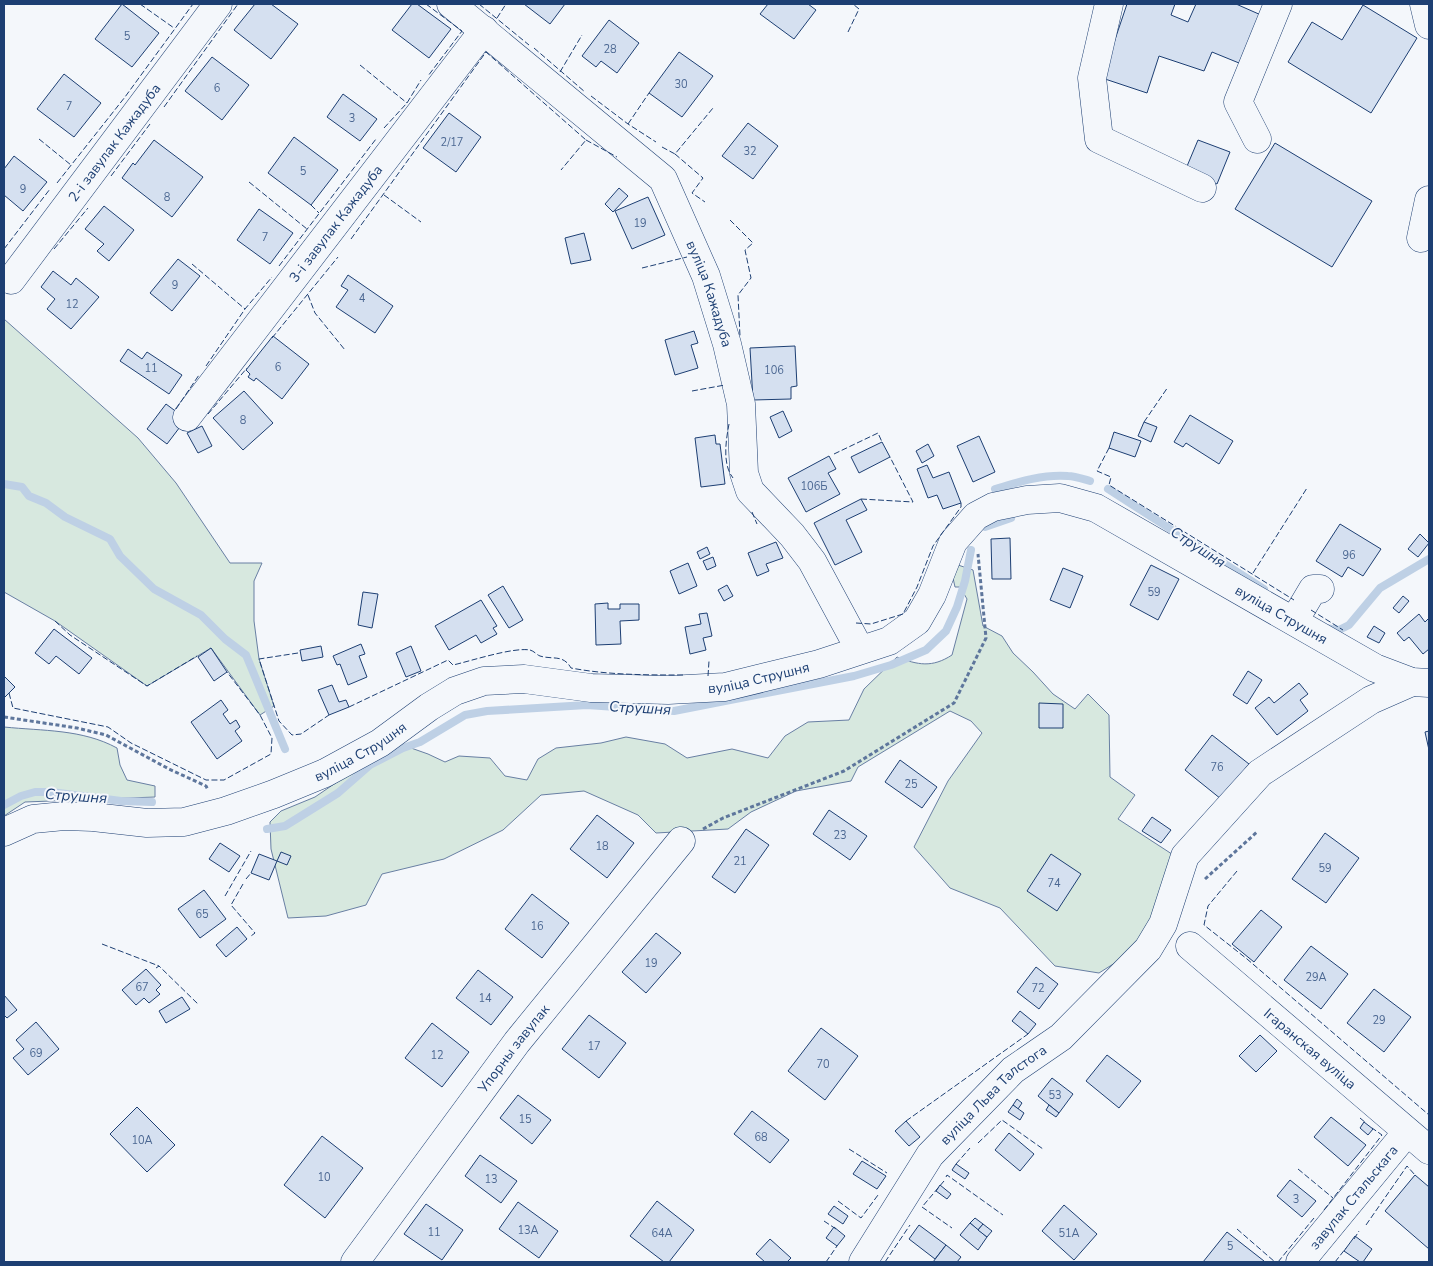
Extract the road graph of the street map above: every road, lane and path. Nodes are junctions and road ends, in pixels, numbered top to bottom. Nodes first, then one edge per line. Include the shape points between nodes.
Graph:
1 (218, 4) edge
2 (451, 4) edge
3 (1109, 4) edge
4 (1278, 4) edge
5 (1424, 4) edge
6 (1429, 25) edge
7 (484, 30) junction
8 (1257, 139) dead end
9 (1202, 188) dead end
10 (1429, 200) edge
11 (1421, 238) dead end
12 (10, 280) dead end
13 (187, 417) dead end
14 (979, 567) dead end
15 (1320, 589) dead end
16 (1294, 621) junction
17 (860, 650) junction
18 (1420, 682) edge
19 (4, 717) edge
20 (218, 813) junction
21 (4, 832) edge
22 (1257, 832) dead end
23 (681, 841) joint
24 (1201, 883) dead end
25 (1190, 946) dead end
26 (1407, 1132) junction
27 (1429, 1150) edge
28 (355, 1262) edge
29 (863, 1262) edge
30 (1300, 1262) edge

1 - 12 street, 2-і завулак Кажадуба
2 - 7 street, вуліца Кажадуба
3 - 9 street via 1092,78 1099,138
4 - 8 street via 1238,102
5 - 6 street
7 - 13 street, 3-і завулак Кажадуба
7 - 17 street, вуліца Кажадуба via 663,179 706,276 727,344 741,404 744,473 750,491 812,561
10 - 11 street
14 - 23 path via 986,638 954,703 844,772 723,818
15 - 16 street via 1312,590
16 - 17 street, вуліца Струшня via 1096,508 1060,498 1027,500 993,507 976,516 953,542 932,595 917,621 889,641
16 - 18 street, вуліца Струшня via 1375,668
17 - 20 street, вуліца Струшня via 819,664 726,686 668,690 591,688 524,679 484,681 455,691 380,743 325,774
18 - 29 street, вуліца Льва Талстога via 1371,700 1260,773 1185,856 1163,924 1148,949 1061,1037 1013,1070 930,1155
19 - 20 path via 106,735 206,786
20 - 21 street, вуліца Струшня via 184,822 147,824 64,816 33,819
22 - 24 path
23 - 28 street, Упорны завулак via 517,1042
25 - 26 street, Ігаранская вуліца
26 - 27 street, Ігаранская вуліца
26 - 30 street, завулак Стальскага

